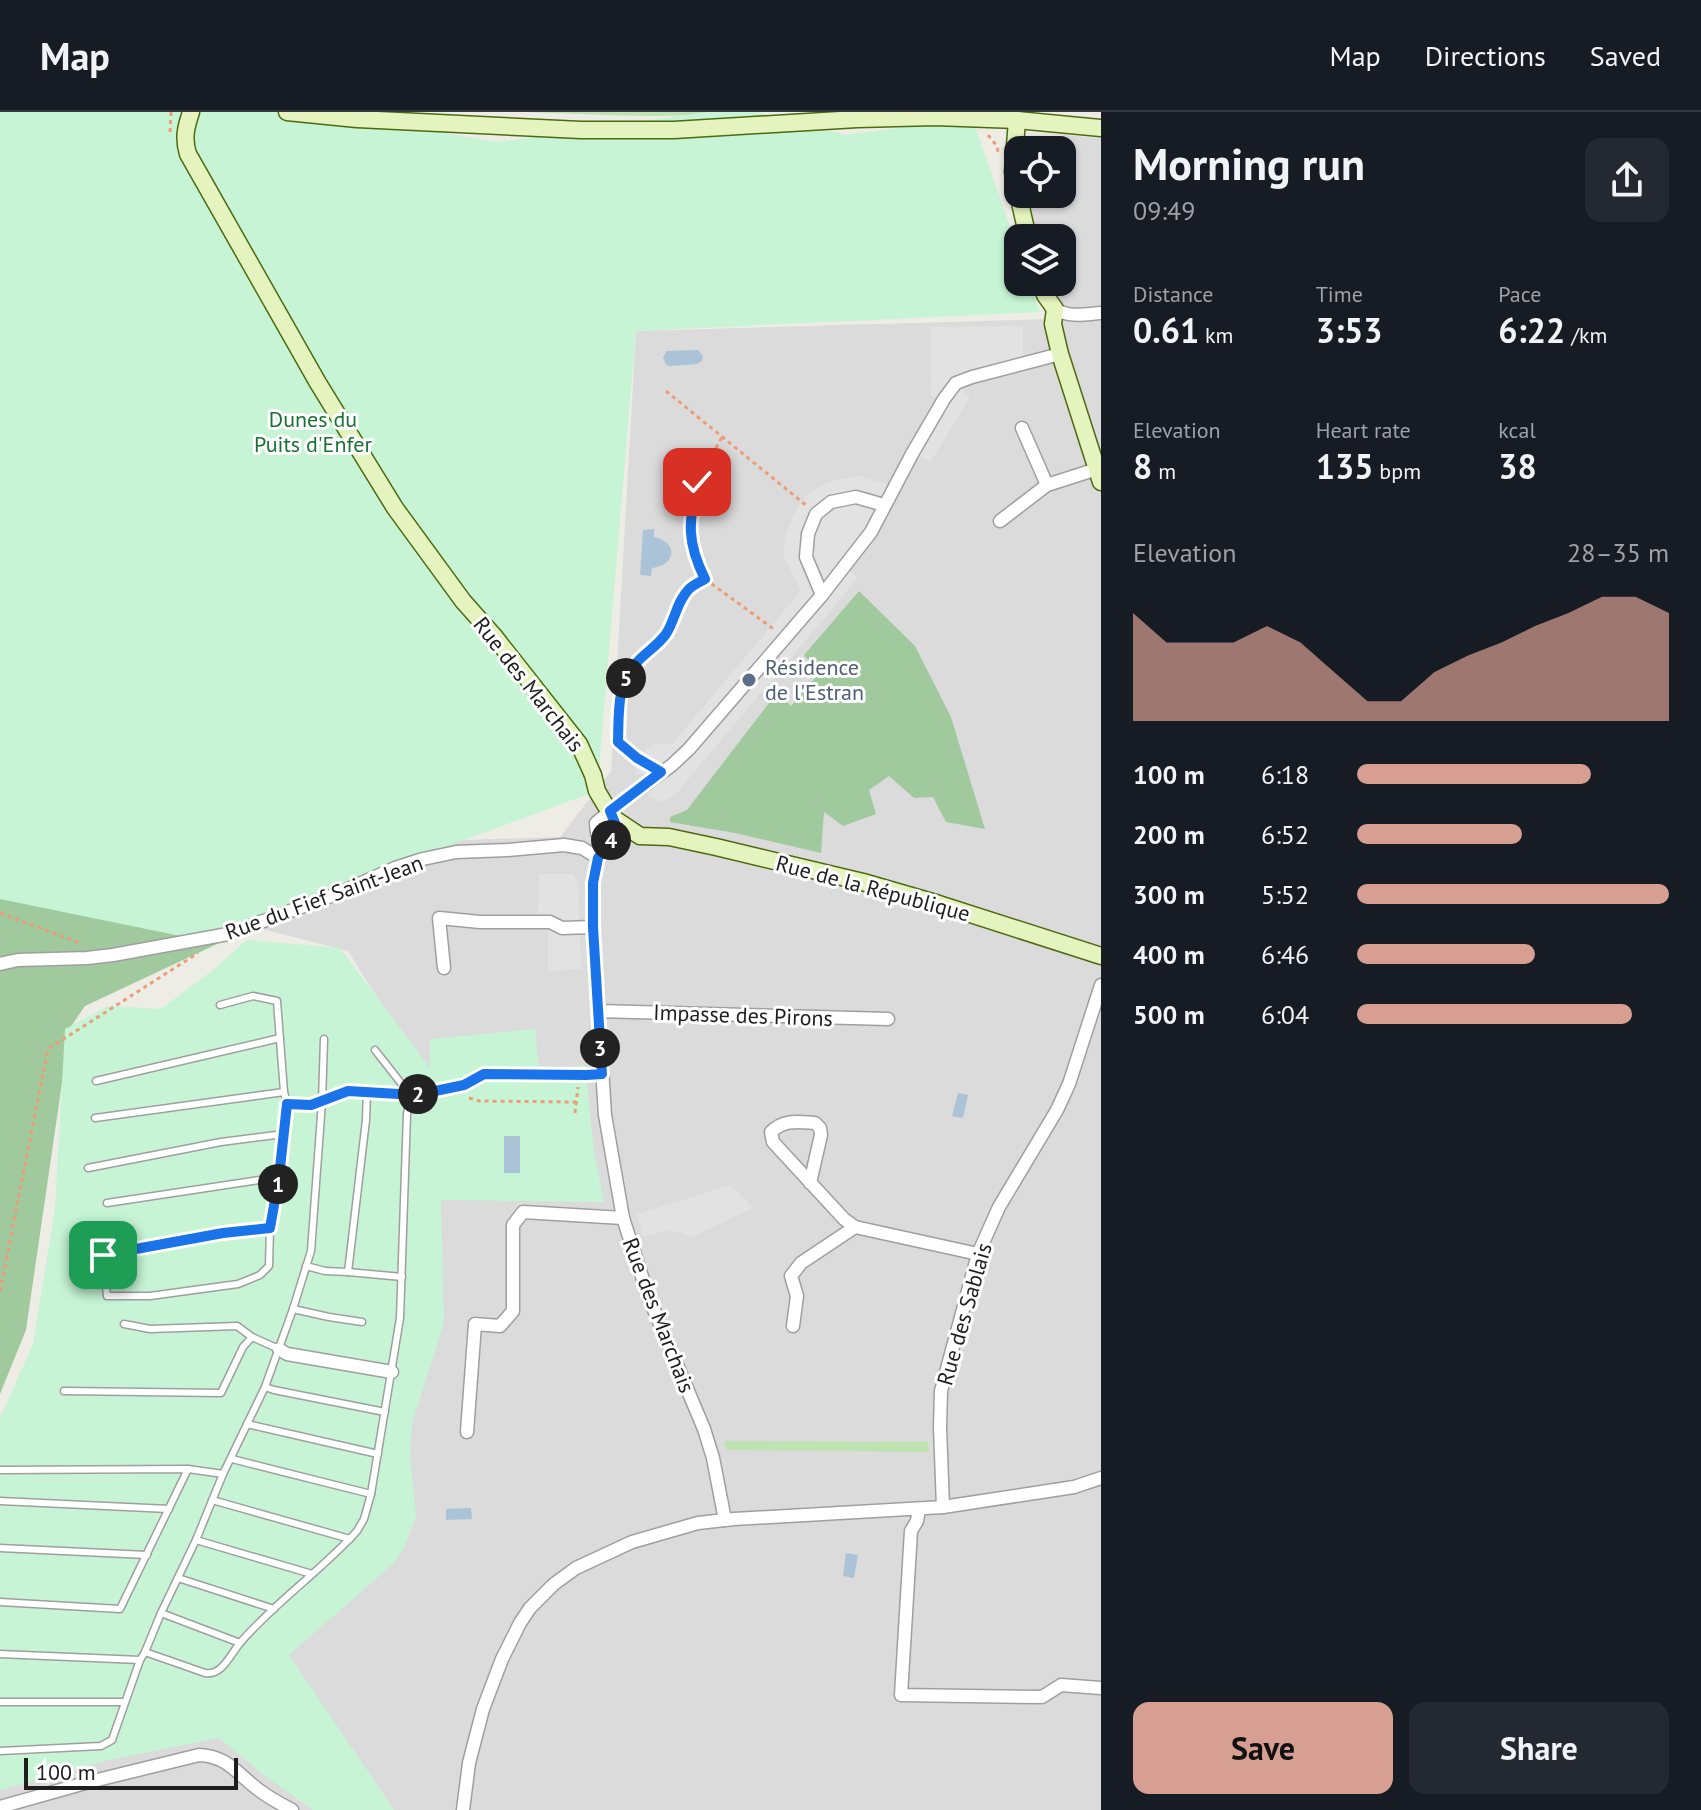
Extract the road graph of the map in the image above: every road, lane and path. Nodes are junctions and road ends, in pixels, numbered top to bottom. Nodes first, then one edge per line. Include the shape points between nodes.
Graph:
1 (191, 112) edge
2 (287, 112) edge
3 (1017, 120) junction
4 (1101, 128) edge
5 (1025, 224) edge
6 (1046, 296) edge
7 (1055, 309) junction
8 (1101, 313) edge
9 (1060, 354) junction
10 (666, 391) dead end
11 (1022, 428) dead end
12 (722, 437) junction
13 (1099, 476) edge
14 (1047, 485) junction
15 (884, 505) junction
16 (816, 514) junction
17 (1000, 521) dead end
18 (705, 579) junction
19 (822, 595) junction
20 (785, 637) junction
21 (661, 772) junction
22 (612, 814) junction
23 (640, 836) junction
24 (611, 841) junction
25 (598, 858) junction
26 (0, 913) edge
27 (593, 927) junction
28 (85, 945) dead end
29 (202, 951) dead end
30 (1101, 956) edge
31 (0, 964) edge
32 (444, 968) dead end
33 (1101, 985) edge
34 (220, 1005) dead end
35 (598, 1011) junction
36 (888, 1019) dead end
37 (280, 1038) junction
38 (324, 1039) dead end
39 (375, 1050) dead end
40 (602, 1074) junction
41 (579, 1075) junction
42 (96, 1081) dead end
43 (443, 1089) junction
44 (367, 1091) junction
45 (284, 1092) junction
46 (411, 1094) junction
47 (322, 1102) junction
48 (576, 1102) junction
49 (287, 1104) junction
50 (575, 1113) dead end
51 (95, 1118) dead end
52 (284, 1134) junction
53 (88, 1168) dead end
54 (279, 1177) junction
55 (810, 1183) junction
56 (107, 1203) dead end
57 (623, 1218) junction
58 (855, 1227) junction
59 (270, 1228) junction
60 (978, 1254) junction
61 (306, 1266) junction
62 (348, 1272) junction
63 (402, 1277) junction
64 (0, 1291) edge
65 (293, 1309) junction
66 (362, 1322) dead end
67 (124, 1324) dead end
68 (793, 1326) dead end
69 (252, 1337) junction
70 (279, 1349) junction
71 (392, 1372) junction
72 (265, 1387) junction
73 (64, 1391) dead end
74 (385, 1412) junction
75 (247, 1424) junction
76 (467, 1432) dead end
77 (378, 1454) junction
78 (232, 1459) junction
79 (188, 1469) junction
80 (0, 1470) edge
81 (223, 1474) junction
82 (1101, 1478) edge
83 (371, 1494) junction
84 (212, 1500) junction
85 (0, 1501) edge
86 (943, 1507) junction
87 (169, 1509) junction
88 (919, 1509) junction
89 (725, 1520) junction
90 (350, 1539) junction
91 (196, 1540) junction
92 (0, 1548) edge
93 (147, 1555) junction
94 (312, 1574) junction
95 (178, 1578) junction
96 (0, 1602) edge
97 (274, 1609) junction
98 (161, 1613) junction
99 (240, 1643) junction
100 (145, 1652) junction
101 (0, 1654) edge
102 (140, 1660) junction
103 (1101, 1688) edge
104 (0, 1702) edge
105 (124, 1702) junction
106 (0, 1751) edge
107 (0, 1807) edge
108 (292, 1810) edge
109 (463, 1810) edge

1 - 22 street, Rue des Marchais via 185,133 188,154 326,396 403,519 579,744
2 - 3 street via 581,130 920,117
3 - 4 street
3 - 5 street via 1013,172
6 - 7 street
7 - 8 street via 1073,315
7 - 9 street
9 - 13 street
9 - 15 street via 956,383
10 - 12 path
11 - 14 street
12 - 16 path
12 - 18 path via 697,482 690,520 694,558
13 - 14 street
14 - 17 street
15 - 16 street via 856,497 831,502
15 - 19 street via 871,532
16 - 19 street via 806,557
18 - 20 path
18 - 21 path via 689,589 657,646 627,675 619,698 618,742
19 - 20 street
20 - 21 street via 689,749
21 - 22 street
22 - 23 street, Rue de la République
22 - 24 street via 617,828
22 - 24 street via 595,829
23 - 24 street, Rue de la République
23 - 30 street, Rue de la République via 669,837 863,882
24 - 25 street
25 - 27 street, Rue des Marchais
25 - 31 street, Rue du Fief Saint-Jean via 564,845 456,852 395,868 228,934 113,955
26 - 28 path
27 - 32 street via 439,918
27 - 35 street, Rue des Marchais
29 - 64 path via 48,1049
33 - 60 street, Rue des Sablais via 1063,1097
34 - 37 lane via 253,996 277,1001
35 - 36 street, Impasse des Pirons
35 - 40 street, Rue des Marchais
37 - 42 lane
37 - 45 lane
38 - 47 lane
39 - 46 lane
40 - 41 street
40 - 57 street, Rue des Marchais
41 - 43 street via 484,1074
41 - 48 path
43 - 46 street
43 - 48 path via 480,1101
44 - 46 lane
44 - 47 lane via 348,1091
44 - 62 lane
45 - 49 lane
45 - 51 lane
46 - 63 lane
47 - 49 lane
47 - 61 lane
48 - 50 path
49 - 52 lane
52 - 53 lane
52 - 54 lane
54 - 56 lane
54 - 59 lane
55 - 55 street via 820,1128 815,1123 778,1125 771,1132 773,1142
55 - 58 street
57 - 76 street via 523,1212 513,1225 513,1311 500,1326 475,1324
57 - 89 street, Rue des Marchais via 649,1298 704,1429
58 - 60 street
58 - 68 street via 801,1263 791,1276 797,1296
59 - 59 lane via 269,1266 260,1275 238,1284 107,1296 103,1255
60 - 86 street, Rue des Sablais via 941,1391
61 - 62 lane
61 - 65 lane
62 - 63 lane
63 - 71 lane
65 - 66 lane
65 - 70 lane
67 - 69 lane via 150,1329 237,1326
69 - 70 lane
69 - 73 lane via 221,1393
70 - 71 street
70 - 72 lane
71 - 74 lane
72 - 74 lane
72 - 75 lane
74 - 77 lane
75 - 77 lane
75 - 78 lane
77 - 83 lane
78 - 81 lane
78 - 83 lane
79 - 80 lane
79 - 81 lane
79 - 87 lane
81 - 84 lane
82 - 86 street
83 - 90 lane via 364,1519
84 - 90 lane
84 - 91 lane
85 - 87 lane
86 - 88 street
87 - 93 lane
88 - 89 street
88 - 103 street via 911,1531 901,1695 1042,1697 1061,1685
89 - 109 street via 698,1523 606,1553 576,1568 535,1602 507,1649 483,1709
90 - 94 lane
91 - 94 lane
91 - 95 lane
92 - 93 lane
93 - 96 lane via 120,1609
94 - 97 lane
95 - 97 lane
95 - 98 lane
97 - 99 lane
98 - 99 lane
98 - 100 lane
99 - 100 lane via 213,1675
100 - 102 lane
101 - 102 lane
102 - 105 lane
104 - 105 lane
105 - 106 lane via 112,1740 101,1746
107 - 108 street via 210,1755

